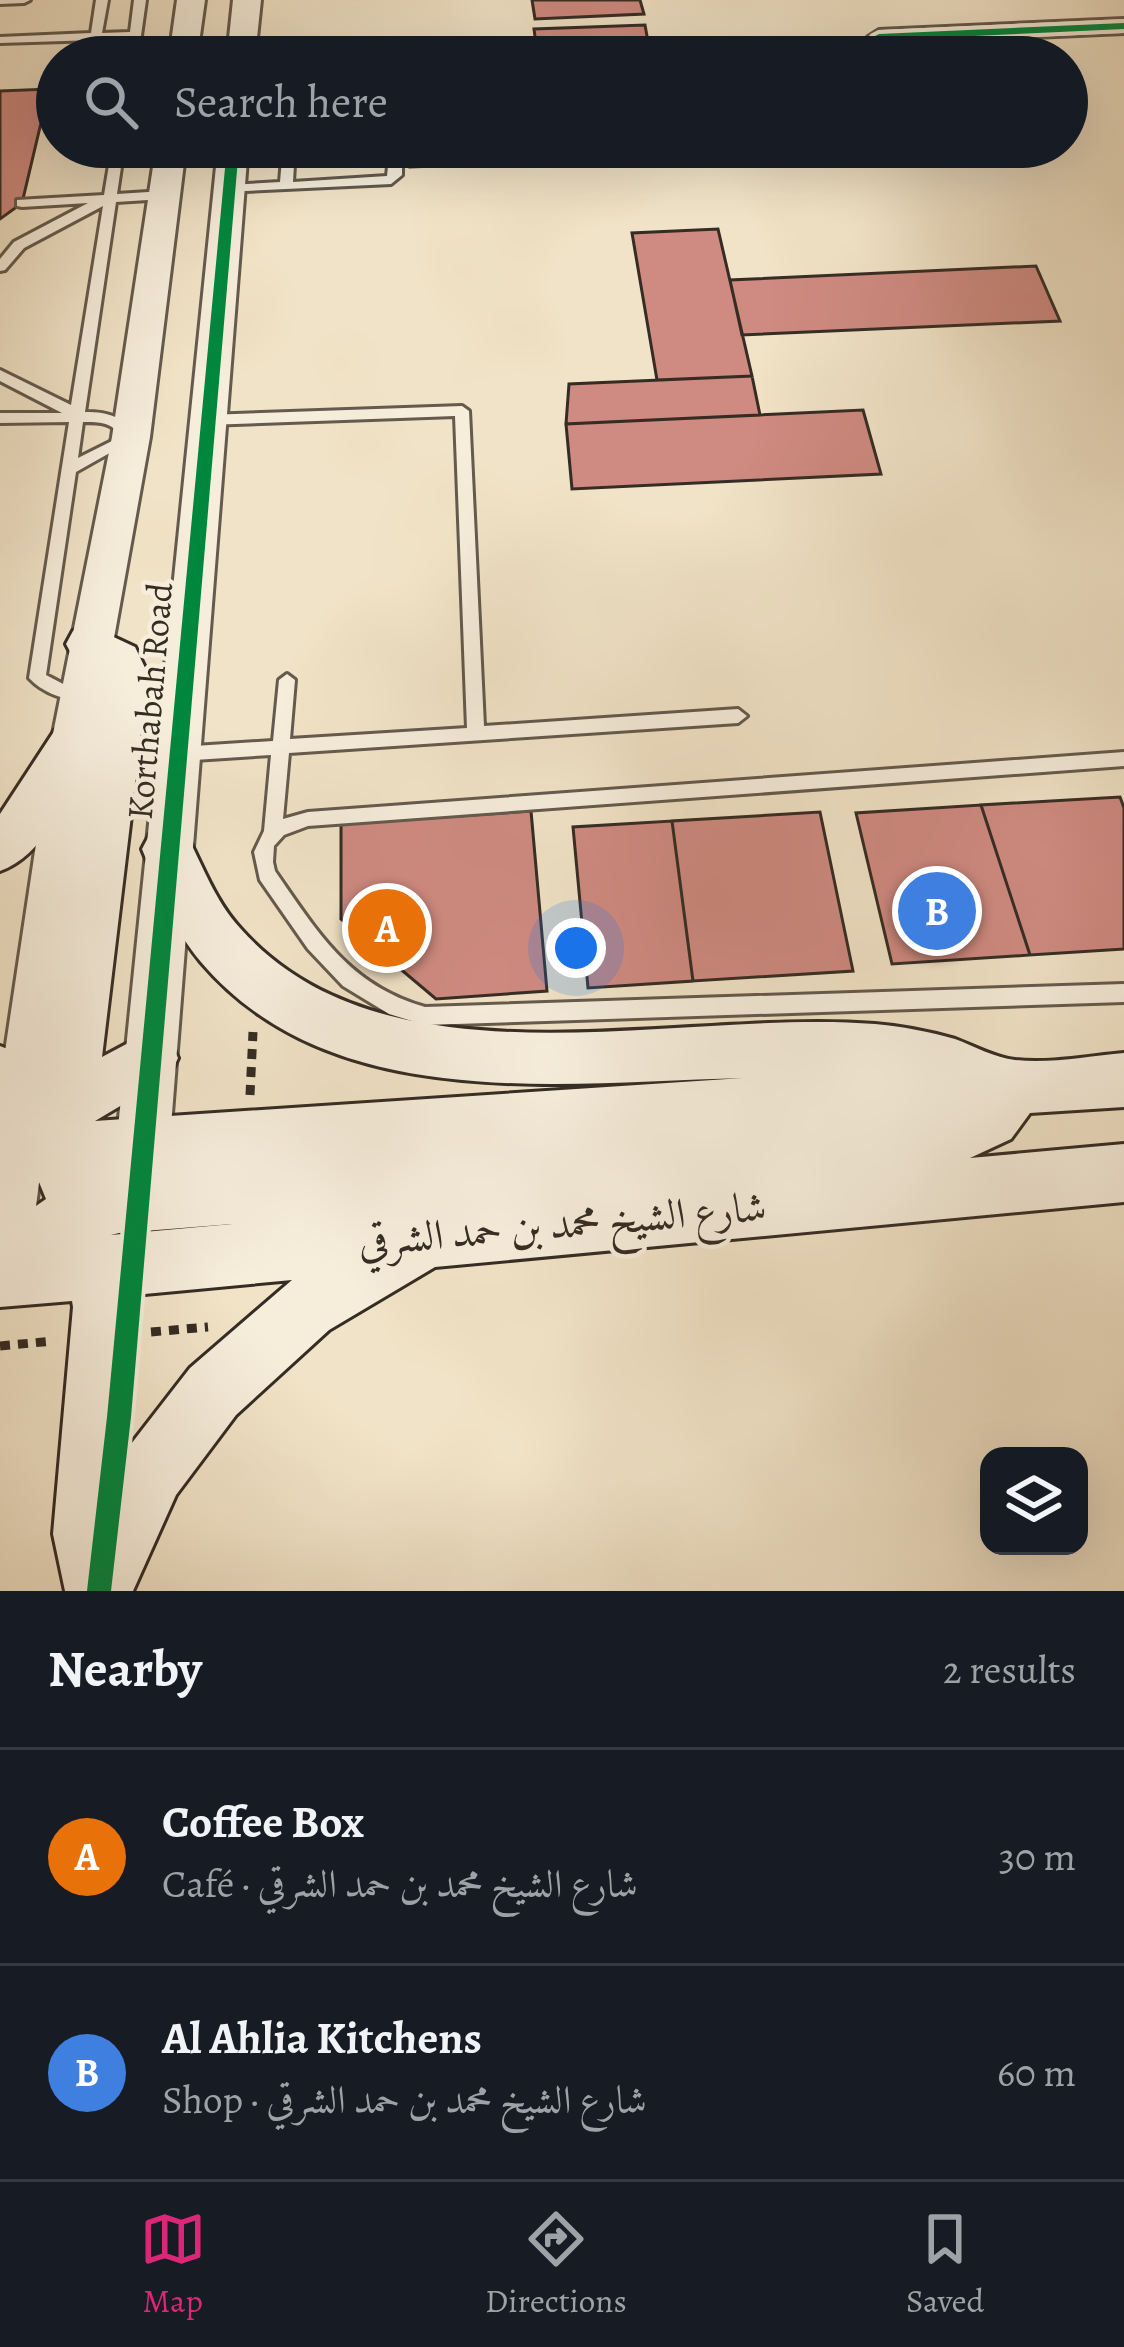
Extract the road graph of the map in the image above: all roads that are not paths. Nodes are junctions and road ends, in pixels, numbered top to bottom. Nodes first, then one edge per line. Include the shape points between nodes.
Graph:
1 (24, 0) edge
2 (102, 0) edge
3 (140, 0) edge
4 (191, 0) edge
5 (0, 1) edge
6 (248, 3) edge
7 (1124, 26) edge
8 (135, 35) joint
9 (96, 36) edge
10 (116, 36) edge
11 (186, 36) edge
12 (244, 36) edge
13 (902, 36) edge
14 (36, 39) edge
15 (0, 40) edge
16 (115, 168) edge
17 (168, 168) edge
18 (231, 168) edge
19 (287, 168) edge
20 (396, 168) edge
21 (286, 186) junction
22 (229, 189) junction
23 (164, 195) junction
24 (110, 197) junction
25 (22, 203) dead end
26 (0, 267) edge
27 (0, 375) edge
28 (77, 414) junction
29 (0, 418) edge
30 (207, 419) junction
31 (131, 437) junction
32 (68, 470) junction
33 (86, 669) junction
34 (287, 680) dead end
35 (738, 716) dead end
36 (476, 734) junction
37 (73, 744) junction
38 (283, 748) junction
39 (179, 754) junction
40 (1124, 759) edge
41 (274, 831) junction
42 (0, 849) edge
43 (168, 849) junction
44 (1124, 993) edge
45 (149, 1058) junction
46 (1124, 1080) edge
47 (1013, 1087) junction
48 (1124, 1174) edge
49 (48, 1182) edge
50 (440, 1233) junction
51 (99, 1590) edge

1 - 5 lane
2 - 9 lane
3 - 8 lane
4 - 11 street
6 - 12 street
7 - 13 street
8 - 10 lane
14 - 15 lane
16 - 24 lane
17 - 23 street, Korthabah Road
18 - 22 street, Korthabah Road
19 - 21 lane
20 - 21 lane via 391,180
21 - 22 lane
22 - 30 street, Korthabah Road
23 - 24 lane
23 - 31 street, Korthabah Road
24 - 25 lane
24 - 26 lane via 19,245
24 - 28 lane
27 - 28 lane
28 - 29 lane
28 - 31 lane via 118,422
28 - 32 lane
30 - 36 lane via 462,410
30 - 39 street, Korthabah Road
31 - 32 lane
31 - 33 street, Korthabah Road
32 - 33 lane via 37,678 64,692
33 - 37 street, Korthabah Road
33 - 49 main road via 118,660 124,674
34 - 38 lane
35 - 36 lane
36 - 38 lane
37 - 42 main road
37 - 49 street, Korthabah Road
38 - 39 lane
38 - 41 lane
39 - 43 street, Korthabah Road
40 - 41 lane via 308,819
41 - 44 lane via 261,860 330,963 370,998 424,1016
43 - 45 street, Korthabah Road
43 - 47 main road via 202,925 230,959 312,1018 366,1040 484,1057 875,1050
45 - 49 street, Korthabah Road
45 - 49 main road via 106,1088
46 - 47 main road
47 - 49 main road via 986,1124 954,1134 651,1163
48 - 50 main road, شارع الشيخ محمد بن حمد الشرقي
49 - 50 main road, شارع الشيخ محمد بن حمد الشرقي
49 - 51 main road via 105,1306 88,1534
50 - 51 main road via 344,1282 205,1401 160,1458

